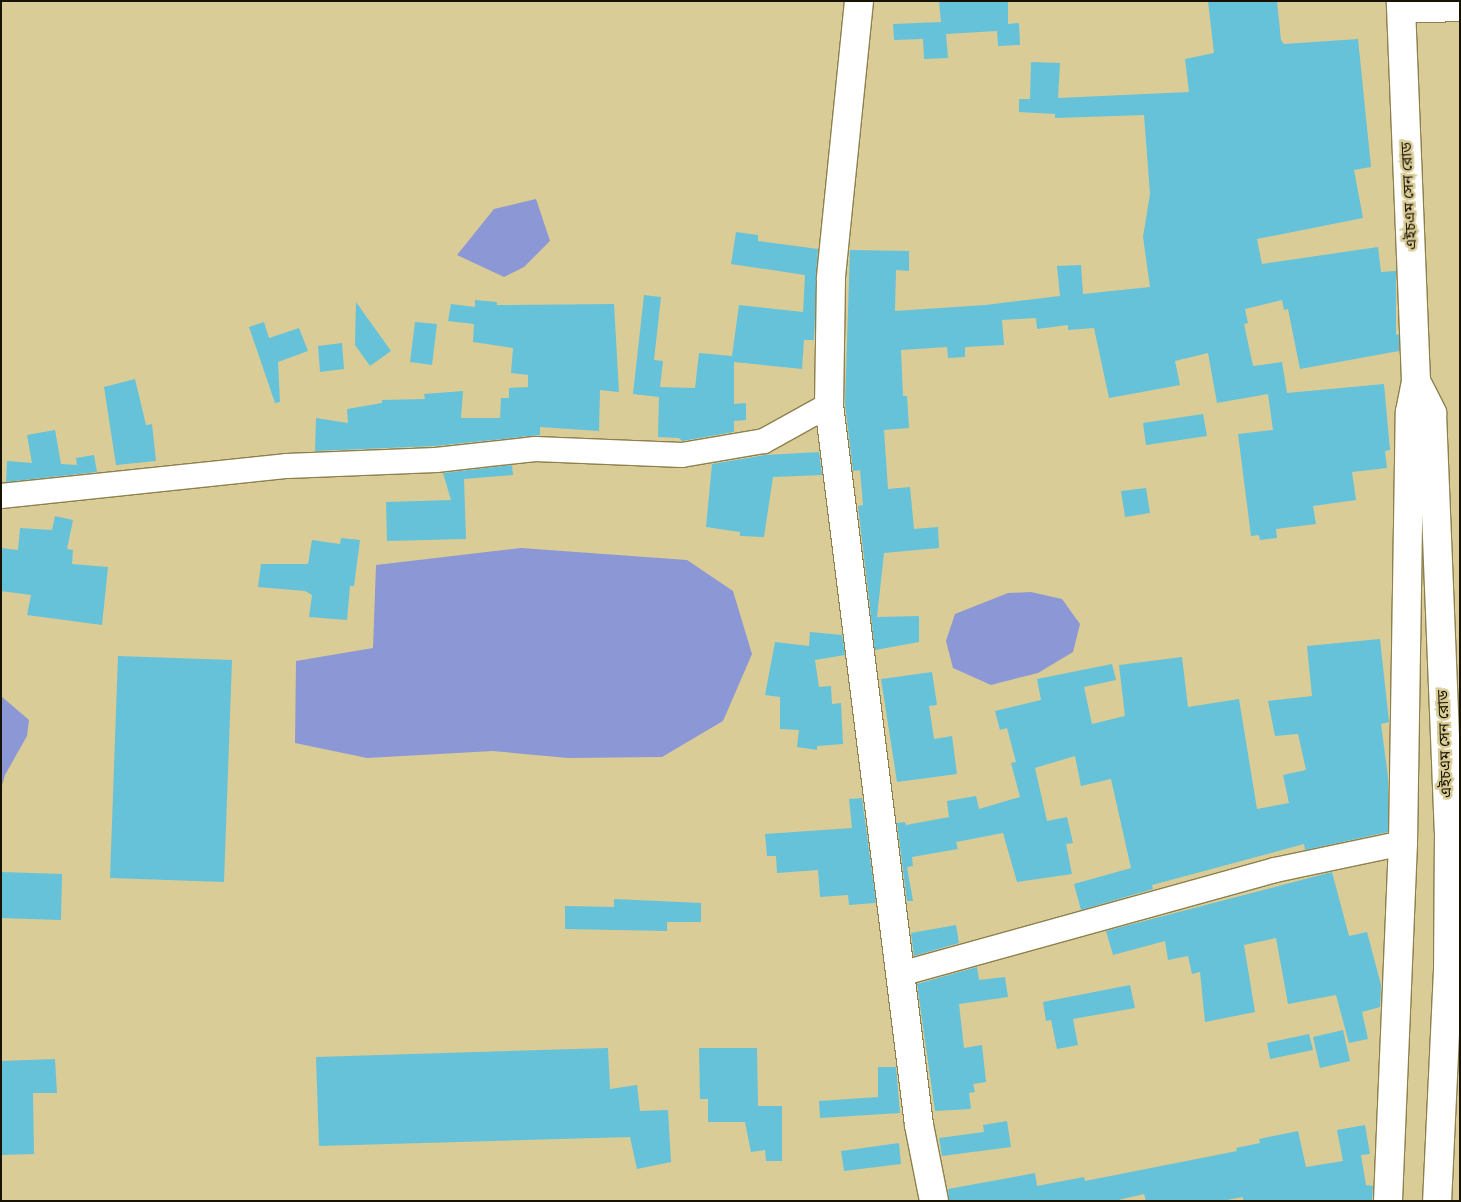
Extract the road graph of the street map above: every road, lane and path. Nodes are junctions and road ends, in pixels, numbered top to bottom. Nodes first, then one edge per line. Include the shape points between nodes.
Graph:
1 (858, 1) edge
2 (1403, 5) edge
3 (1460, 9) edge
4 (1416, 381) junction
5 (829, 405) junction
6 (1, 496) edge
7 (1451, 726) edge
8 (1404, 762) junction
9 (1444, 774) junction
10 (1460, 810) edge
11 (1403, 843) junction
12 (900, 974) junction
13 (934, 1201) edge
14 (1388, 1201) edge
15 (1437, 1201) edge

1 - 5 main road via 831,279
2 - 3 street
2 - 4 main road, এইচএম সেন রোড
4 - 7 main road, এইচএম সেন রোড via 1432,413
4 - 8 main road, এইচএম সেন রোড via 1410,412
5 - 6 street via 764,441 682,454 535,449 436,460 287,466
5 - 12 main road
7 - 9 main road, এইচএম সেন রোড
8 - 9 main road
8 - 11 main road, এইচএম সেন রোড
9 - 10 street
9 - 15 main road, এইচএম সেন রোড via 1449,832 1448,970
11 - 12 street via 1275,870
11 - 14 main road, এইচএম সেন রোড
12 - 13 main road via 919,1125

